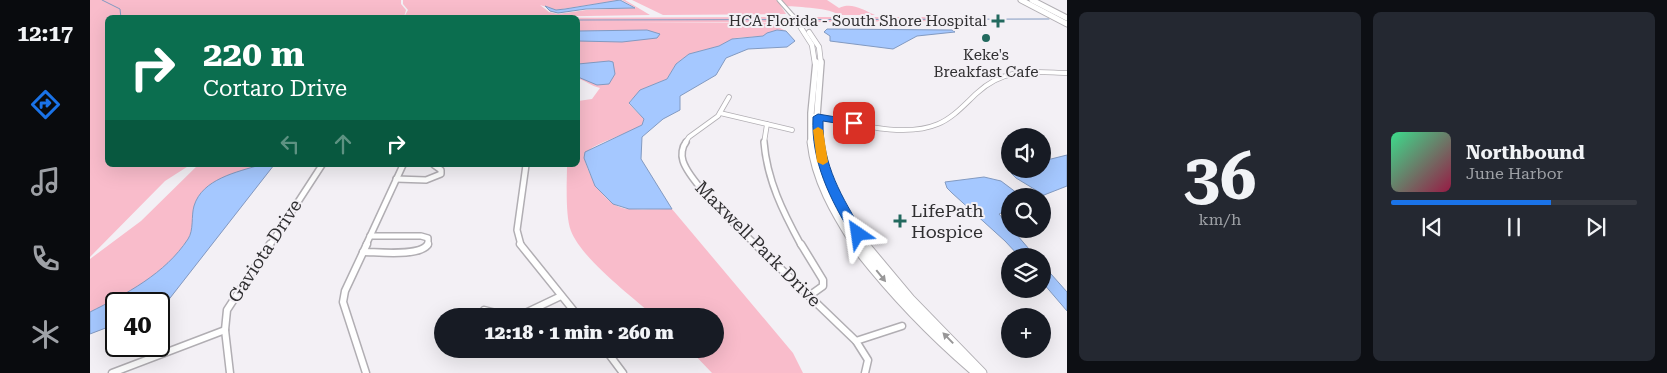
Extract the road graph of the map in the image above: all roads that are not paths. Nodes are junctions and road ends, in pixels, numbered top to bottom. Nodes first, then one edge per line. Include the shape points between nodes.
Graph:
1 (779, 0) edge
2 (1021, 0) edge
3 (1032, 0) edge
4 (1067, 18) edge
5 (797, 20) joint
6 (1067, 24) edge
7 (1067, 73) edge
8 (729, 97) dead end
9 (720, 113) junction
10 (815, 117) junction
11 (767, 124) junction
12 (792, 130) dead end
13 (321, 167) edge
14 (402, 167) edge
15 (436, 167) edge
16 (526, 167) edge
17 (396, 179) junction
18 (370, 236) junction
19 (363, 252) junction
20 (561, 296) junction
21 (810, 296) junction
22 (536, 308) edge
23 (571, 308) edge
24 (902, 326) dead end
25 (225, 330) junction
26 (856, 341) junction
27 (612, 358) edge
28 (866, 369) edge
29 (112, 373) edge
30 (230, 373) edge
31 (366, 373) edge
32 (623, 373) edge
33 (871, 373) edge
34 (977, 373) edge
35 (982, 373) edge

1 - 5 street
2 - 6 main road
3 - 4 main road
5 - 10 street via 814,47
7 - 10 street via 1001,76 938,124 930,126 897,129
8 - 9 street, Maxwell Park Drive
9 - 11 street
9 - 21 street, Maxwell Park Drive via 689,137 683,146 682,159 688,171 728,218
10 -> 34 street via 810,133 816,166 848,234 906,306 948,350
35 -> 10 street via 908,296 849,220 824,167
11 - 12 street
11 - 21 street via 764,143 775,194 800,245 823,280 823,286
13 - 25 street, Gaviota Drive via 235,296 227,310
14 - 17 street
15 - 17 street via 440,174 431,180
16 - 20 street via 517,230 520,244
17 - 18 street
18 - 19 street
18 - 19 street via 421,236 430,242 417,252
19 - 31 street via 342,302
20 - 22 street
20 - 23 street
21 - 26 street, Maxwell Park Drive
24 - 26 street
25 - 29 street
25 - 30 street, Gaviota Drive
26 - 28 street, Maxwell Park Drive via 868,360
27 - 32 street
28 - 33 street, Maxwell Park Drive

